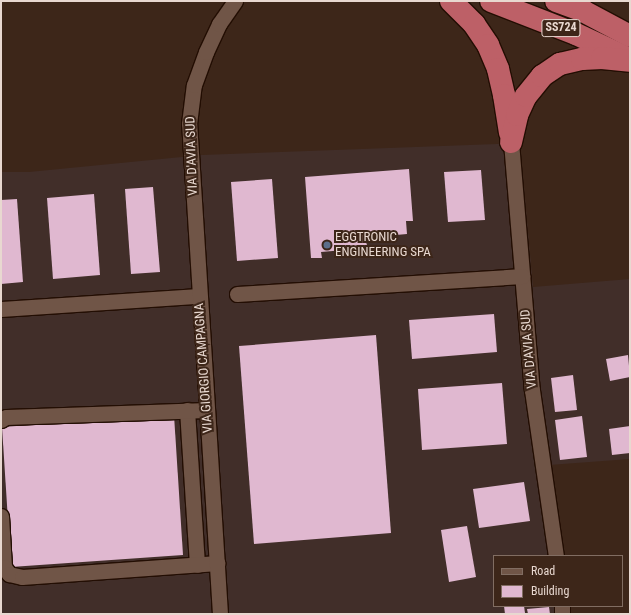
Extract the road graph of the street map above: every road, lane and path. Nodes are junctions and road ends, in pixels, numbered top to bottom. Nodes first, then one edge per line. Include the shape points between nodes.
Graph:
1 (235, 1) edge
2 (452, 1) edge
3 (491, 1) edge
4 (556, 1) edge
5 (630, 36) edge
6 (630, 60) edge
7 (511, 142) junction
8 (522, 276) junction
9 (237, 294) dead end
10 (199, 296) junction
11 (1, 309) edge
12 (187, 410) junction
13 (207, 410) junction
14 (1, 420) edge
15 (1, 516) edge
16 (556, 555) edge
17 (217, 563) junction
18 (197, 565) junction
19 (220, 614) edge

1 - 10 street, VIA D'AVIA SUD via 219,24 206,52 194,85 189,124
2 - 7 highway via 474,24 498,69
3 - 6 highway, SS724 via 576,34
4 - 5 highway, SS724 via 583,11
6 - 7 highway via 582,59 560,64 542,76 526,96 517,115
7 - 8 street, VIA D'AVIA SUD
8 - 9 street
8 - 16 street, VIA D'AVIA SUD via 532,390
10 - 11 street, VIA GIORGIO CAMPAGNA
10 - 13 street, VIA GIORGIO CAMPAGNA
12 - 13 street
12 - 14 street via 6,416
12 - 18 street
13 - 17 street, VIA GIORGIO CAMPAGNA
15 - 18 street via 4,567 9,574 22,577
17 - 18 street
17 - 19 street, VIA GIORGIO CAMPAGNA

